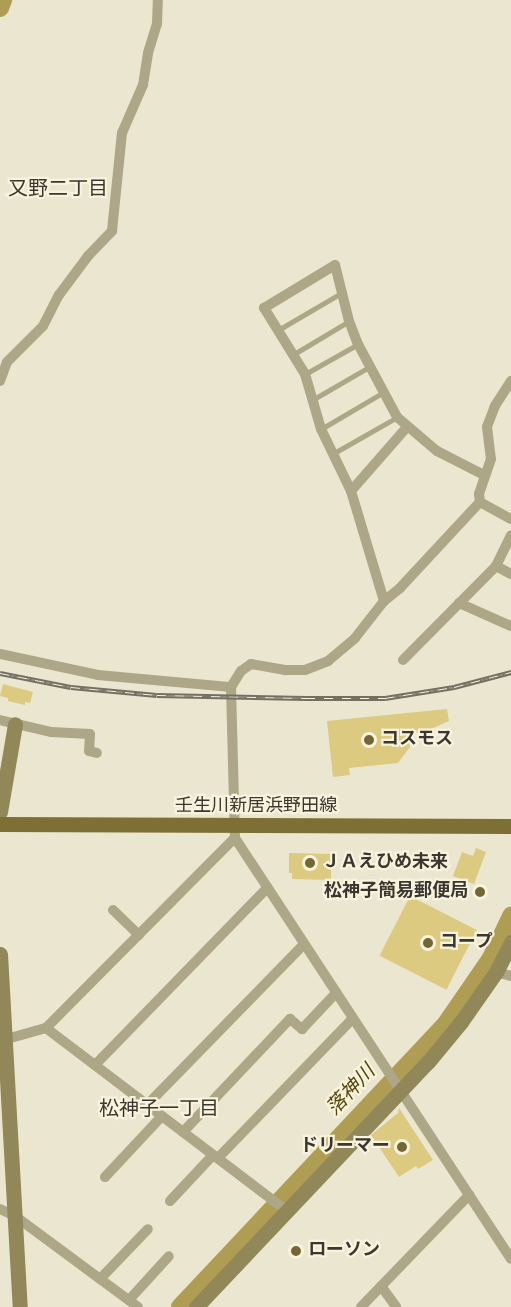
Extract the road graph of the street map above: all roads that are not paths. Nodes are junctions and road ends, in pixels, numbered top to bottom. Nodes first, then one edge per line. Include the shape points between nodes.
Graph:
1 (158, 0) edge
2 (341, 293) junction
3 (349, 321) junction
4 (278, 330) junction
5 (358, 344) junction
6 (293, 355) junction
7 (3, 358) edge
8 (369, 367) junction
9 (305, 374) junction
10 (0, 381) edge
11 (511, 381) edge
12 (382, 393) junction
13 (312, 400) junction
14 (397, 417) junction
15 (407, 427) junction
16 (321, 429) junction
17 (333, 454) junction
18 (484, 475) junction
19 (351, 491) junction
20 (480, 502) junction
21 (511, 519) edge
22 (511, 534) edge
23 (496, 566) junction
24 (511, 574) edge
25 (384, 601) junction
26 (459, 603) junction
27 (511, 626) edge
28 (0, 654) edge
29 (403, 660) dead end
30 (231, 687) junction
31 (0, 720) edge
32 (15, 724) junction
33 (97, 753) dead end
34 (0, 812) edge
35 (0, 824) edge
36 (511, 826) edge
37 (234, 832) junction
38 (267, 888) junction
39 (113, 910) dead end
40 (139, 934) junction
41 (511, 942) edge
42 (304, 944) junction
43 (0, 954) edge
44 (0, 970) edge
45 (504, 974) edge
46 (336, 993) junction
47 (353, 1018) junction
48 (46, 1028) junction
49 (2, 1041) edge
50 (95, 1065) junction
51 (399, 1088) junction
52 (147, 1105) junction
53 (162, 1116) junction
54 (183, 1132) junction
55 (216, 1157) junction
56 (105, 1177) dead end
57 (469, 1195) junction
58 (170, 1201) dead end
59 (0, 1209) edge
60 (286, 1209) junction
61 (15, 1216) junction
62 (148, 1229) dead end
63 (169, 1256) dead end
64 (511, 1258) edge
65 (100, 1279) junction
66 (381, 1286) junction
67 (133, 1304) edge
68 (20, 1307) edge
69 (197, 1307) edge
70 (361, 1307) edge
71 (396, 1307) edge

1 - 7 street via 157,24 143,85 122,133 112,231 59,295 43,327
2 - 3 street
2 - 4 lane
2 - 4 street via 335,265 264,308
3 - 5 street
3 - 6 lane
4 - 6 street
5 - 8 street
5 - 9 lane
6 - 9 street
7 - 10 street
8 - 12 street
8 - 13 lane
9 - 13 street
11 - 18 street via 487,427 490,459
12 - 14 street
12 - 16 lane
13 - 16 street
14 - 15 street
14 - 17 lane
15 - 18 street via 450,460
15 - 19 street
16 - 17 street
17 - 19 street
18 - 20 street
19 - 25 street
20 - 21 street
20 - 25 street
22 - 23 street
23 - 24 street
23 - 26 street
25 - 30 street via 356,638 328,661 305,670 251,664 241,670
26 - 27 street
26 - 29 street
28 - 30 street via 98,675
30 - 37 street
31 - 32 street
32 - 33 street via 51,732 90,734 88,751
32 - 34 street
35 - 37 main road, 壬生川新居浜野田線
36 - 37 main road, 壬生川新居浜野田線
37 - 38 street
37 - 40 street
38 - 42 street
38 - 50 street
39 - 40 street
40 - 48 street
41 - 45 street
42 - 46 street
42 - 52 street
43 - 44 street
44 - 49 street
45 - 51 street
46 - 47 street
46 - 54 street via 302,1029 290,1019
47 - 51 street
47 - 55 street
48 - 49 street
48 - 50 street
49 - 61 street
50 - 52 street
51 - 57 street
51 - 60 street
52 - 53 street
53 - 54 street
53 - 56 street
54 - 55 street
55 - 58 street
55 - 60 street
57 - 64 street
57 - 66 street
59 - 61 street
60 - 69 street
61 - 65 street
61 - 68 street
62 - 65 street
63 - 67 street
65 - 67 street
66 - 70 street
66 - 71 street

